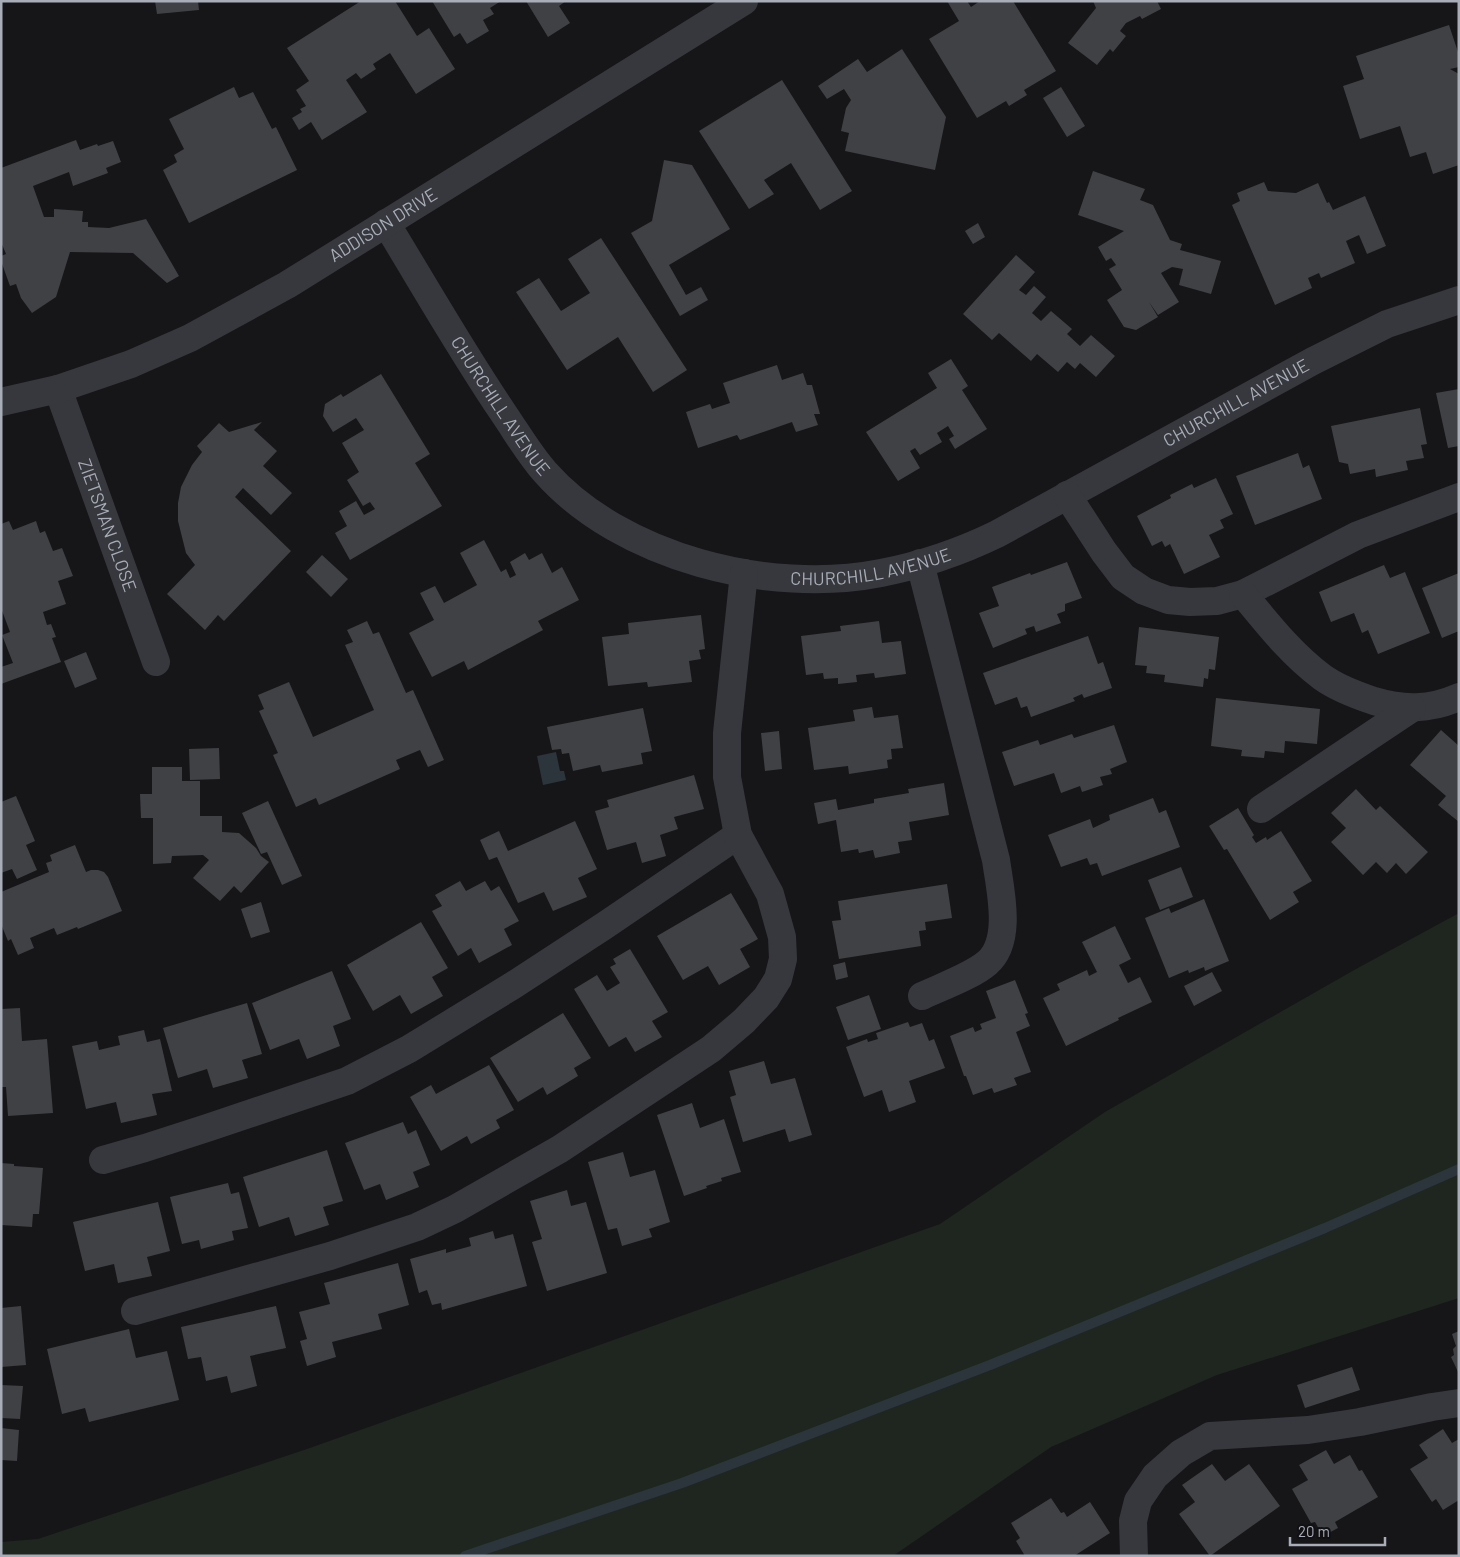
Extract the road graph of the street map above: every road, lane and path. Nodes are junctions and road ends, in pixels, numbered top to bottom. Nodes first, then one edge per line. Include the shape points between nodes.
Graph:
1 (744, 1) edge
2 (386, 223) junction
3 (1459, 300) edge
4 (58, 389) junction
5 (1, 402) edge
6 (1067, 495) junction
7 (1459, 497) edge
8 (920, 563) junction
9 (744, 573) junction
10 (1243, 594) junction
11 (156, 662) dead end
12 (1459, 697) edge
13 (1412, 708) junction
14 (1261, 809) dead end
15 (738, 835) junction
16 (922, 996) dead end
17 (103, 1160) dead end
18 (135, 1311) dead end
19 (1459, 1403) edge
20 (1134, 1556) edge

1 - 2 street, ADDISON DRIVE
2 - 4 street, ADDISON DRIVE via 287,285 190,338 131,364
2 - 9 street, CHURCHILL AVENUE via 483,382 544,471 586,508 636,539 697,562
3 - 6 street, CHURCHILL AVENUE via 1387,324
4 - 5 street, ADDISON DRIVE
4 - 11 street, ZIETSMAN CLOSE
6 - 8 street, CHURCHILL AVENUE via 968,548
6 - 10 street via 1124,577 1144,591 1168,600 1190,602 1217,601
7 - 10 street via 1358,535
8 - 9 street, CHURCHILL AVENUE via 880,573 836,578 788,579
8 - 16 street via 996,860 1003,927 999,944 988,962
9 - 15 street via 727,733 726,777
10 - 13 street via 1301,660 1323,678 1352,694 1387,705
12 - 13 street via 1432,707
13 - 14 street
15 - 17 street via 528,976 409,1049 346,1081
15 - 18 street via 770,894 782,937 782,958 778,979 766,998 712,1049 560,1149 417,1227 330,1256
19 - 20 street via 1308,1430 1210,1436 1181,1453 1155,1476 1138,1501 1133,1521

